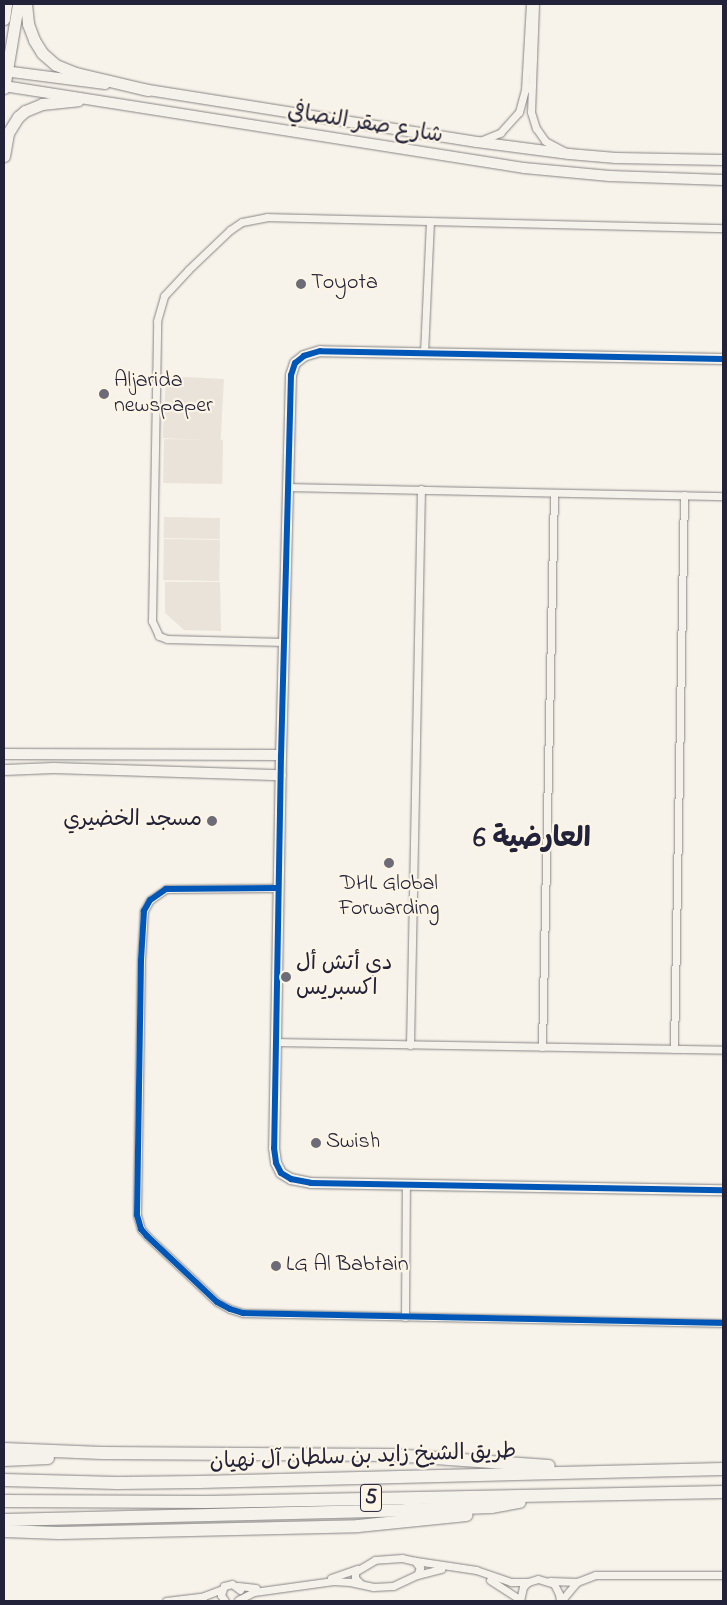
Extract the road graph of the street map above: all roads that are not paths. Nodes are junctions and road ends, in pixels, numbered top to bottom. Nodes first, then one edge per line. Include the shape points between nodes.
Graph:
1 (6, 4) edge
2 (18, 4) edge
3 (26, 4) edge
4 (530, 4) edge
5 (535, 4) edge
6 (4, 19) edge
7 (5, 71) edge
8 (4, 87) edge
9 (148, 90) junction
10 (78, 100) junction
11 (477, 142) junction
12 (569, 154) junction
13 (4, 156) edge
14 (723, 160) edge
15 (723, 180) edge
16 (430, 222) junction
17 (723, 228) edge
18 (424, 353) junction
19 (723, 359) edge
20 (289, 487) junction
21 (421, 489) junction
22 (554, 493) junction
23 (684, 495) junction
24 (723, 496) edge
25 (285, 642) junction
26 (4, 754) edge
27 (281, 755) junction
28 (4, 770) edge
29 (281, 775) junction
30 (278, 888) junction
31 (277, 1042) junction
32 (410, 1045) junction
33 (542, 1047) junction
34 (674, 1049) junction
35 (723, 1050) edge
36 (406, 1185) junction
37 (723, 1190) edge
38 (405, 1317) junction
39 (723, 1323) edge
40 (4, 1440) edge
41 (4, 1449) edge
42 (102, 1453) junction
43 (4, 1460) edge
44 (723, 1469) edge
45 (606, 1471) junction
46 (4, 1480) edge
47 (723, 1492) edge
48 (536, 1496) junction
49 (4, 1501) edge
50 (501, 1506) junction
51 (4, 1520) edge
52 (4, 1532) edge
53 (59, 1532) junction
54 (4, 1536) edge
55 (415, 1561) junction
56 (357, 1569) junction
57 (723, 1574) edge
58 (417, 1575) junction
59 (549, 1581) junction
60 (528, 1582) junction
61 (577, 1582) junction
62 (361, 1584) junction
63 (238, 1586) junction
64 (222, 1589) junction
65 (519, 1600) edge
66 (166, 1601) edge
67 (192, 1601) edge
68 (224, 1601) edge
69 (237, 1601) edge
70 (560, 1601) edge

1 - 6 main road
2 - 7 main road
3 - 9 main road via 34,40 42,53 56,65
4 - 11 street via 525,90 519,112 500,133
5 - 12 street via 530,103 533,120 545,141
7 - 8 main road
7 - 9 street, شارع صقر النصافي
8 - 10 street, شارع صقر النصافي
9 - 11 street, شارع صقر النصافي
10 - 13 main road via 42,104 25,111 8,133
10 - 15 street, شارع صقر النصافي via 524,168 610,176
11 - 12 street, شارع صقر النصافي
12 - 14 street, شارع صقر النصافي
16 - 17 street
16 - 18 street
16 - 25 street via 267,217 242,222 188,270 164,296 159,309 152,622 159,636 167,639
18 - 19 street
18 - 20 street via 320,351 295,363 291,375
20 - 21 street
20 - 25 street
21 - 22 street
21 - 32 street
22 - 23 street
22 - 33 street
23 - 24 street
23 - 34 street
25 - 27 street
26 - 27 street
27 - 29 street
28 - 29 street via 54,768
29 - 30 street
30 - 31 street
30 - 38 street via 166,889 150,900 144,912 138,1115 139,1223 147,1236 211,1296 237,1312
31 - 32 street
31 - 36 street via 274,1148 281,1173 291,1179 311,1183
32 - 33 street
33 - 34 street
34 - 35 street
36 - 37 street
36 - 38 street
38 - 39 street
40 - 42 highway
41 - 42 highway
42 - 43 highway
42 - 45 highway via 392,1456
44 - 45 highway, طريق الشيخ زايد بن سلطان آل نهيان / 5
45 - 46 highway, طريق الشيخ زايد بن سلطان آل نهيان / 5 via 199,1482
47 - 48 highway, طريق الشيخ زايد بن سلطان آل نهيان / 5
48 - 49 highway, طريق الشيخ زايد بن سلطان آل نهيان / 5 via 207,1502
48 - 50 highway
50 - 51 highway
50 - 53 highway via 485,1512 375,1525
52 - 53 highway
53 - 54 highway
55 - 56 street via 388,1557 368,1562
55 - 58 street via 420,1568
55 - 60 street via 476,1570 511,1582
56 - 62 street via 354,1578
56 - 63 street via 337,1577 253,1589
57 - 61 street via 605,1573
58 - 62 street via 387,1587
58 - 65 street via 441,1569 465,1572 491,1580
59 - 60 street via 538,1578
59 - 61 street
59 - 70 street via 557,1589
60 - 65 street
61 - 70 street
62 - 69 street via 333,1581 274,1589 250,1593
63 - 64 street via 229,1584
63 - 69 street via 240,1595
64 - 66 street via 204,1596
64 - 68 street
67 - 68 street

